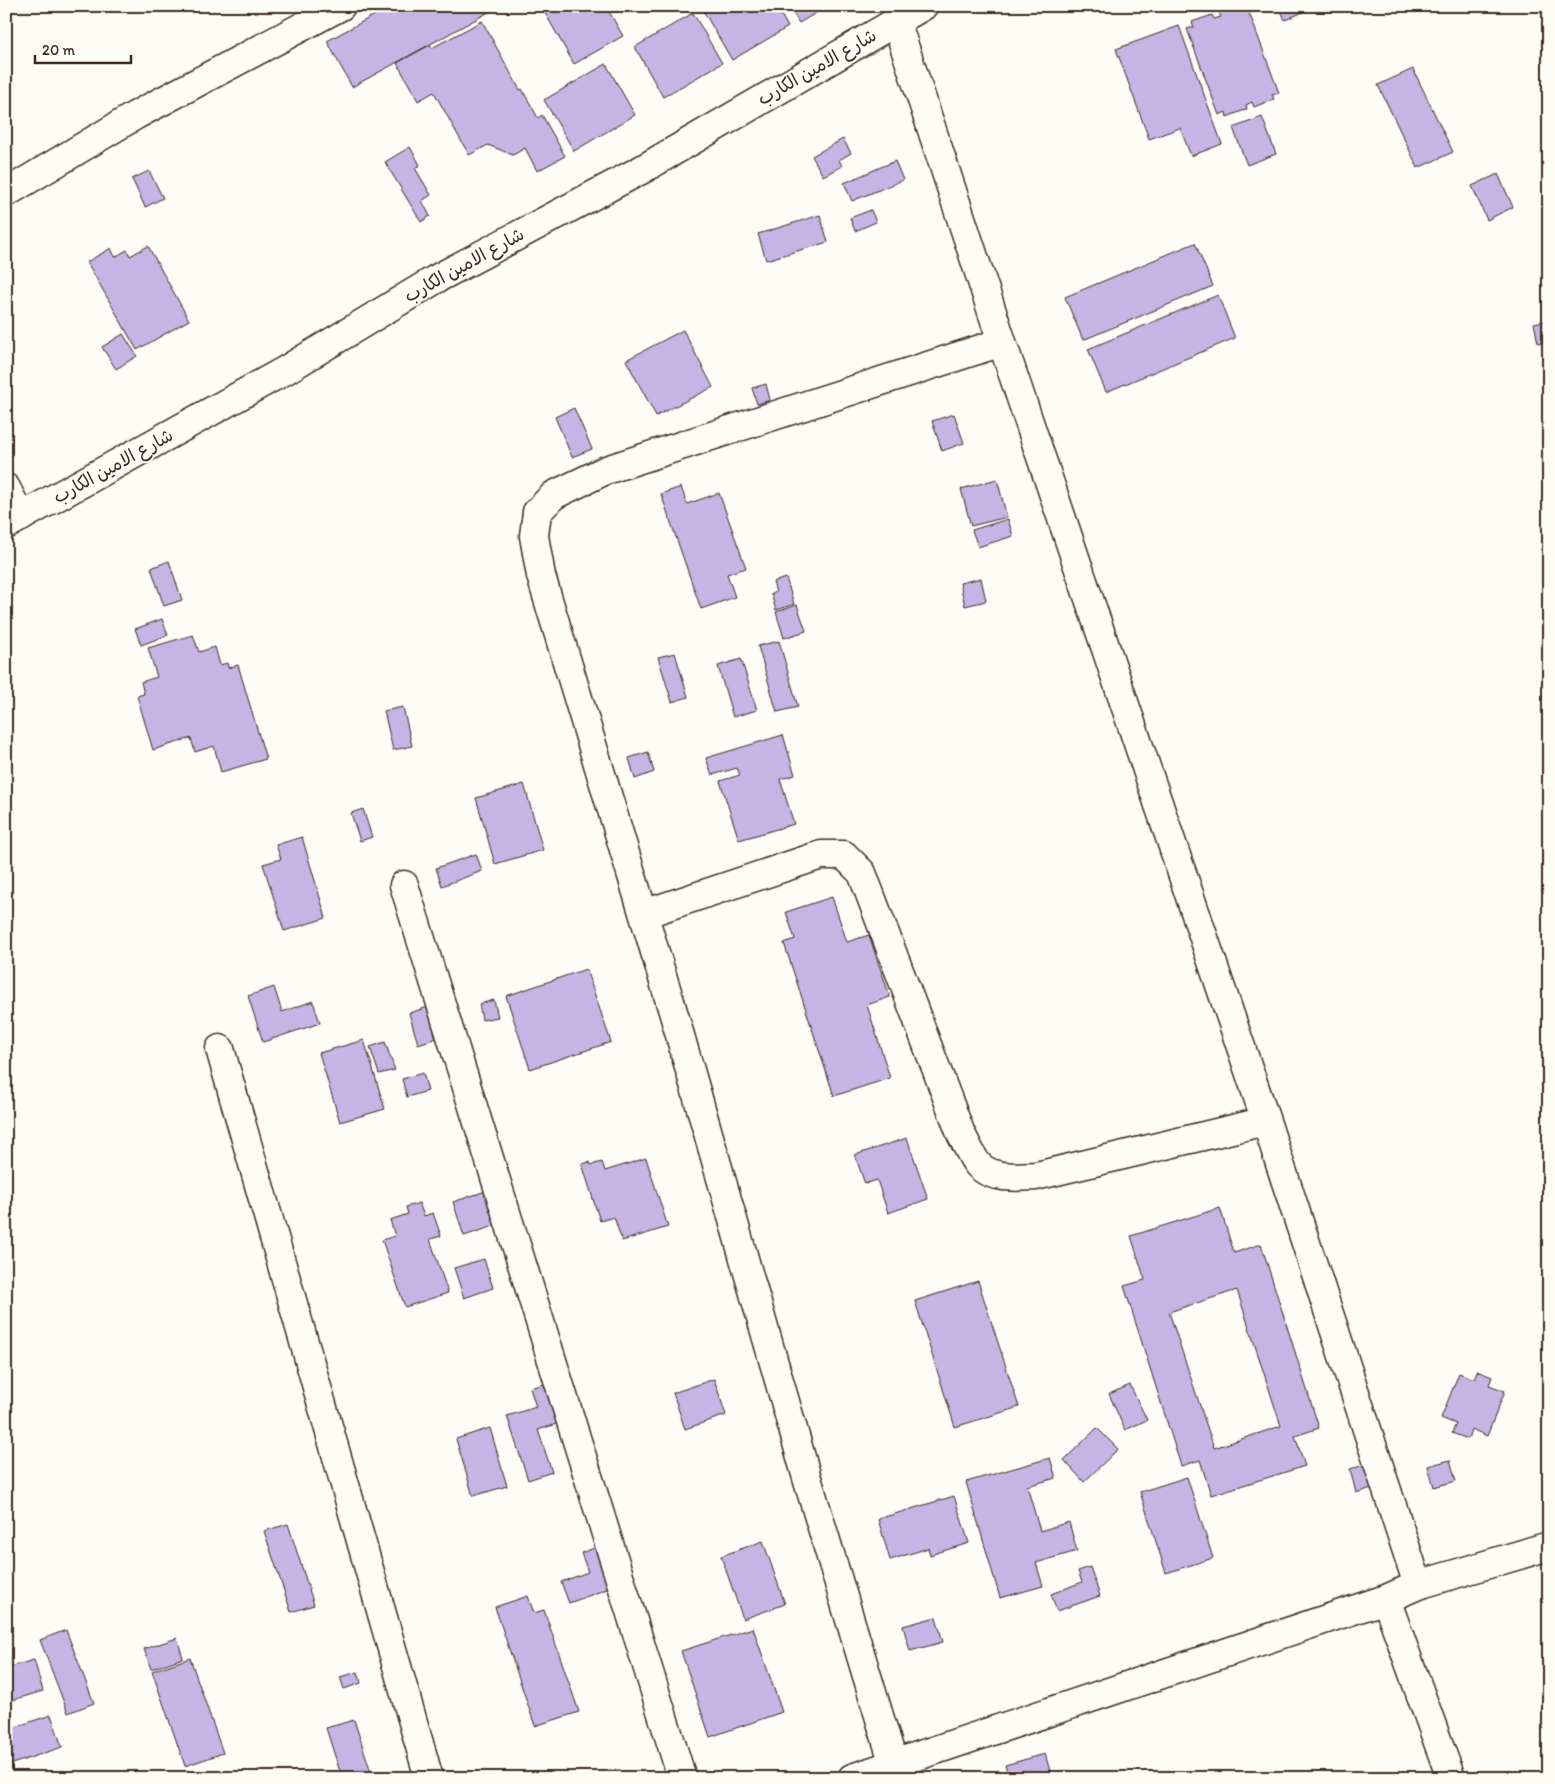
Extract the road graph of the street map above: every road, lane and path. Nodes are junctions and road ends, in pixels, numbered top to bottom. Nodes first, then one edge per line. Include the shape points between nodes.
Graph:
1 (341, 6) edge
2 (923, 6) edge
3 (896, 21) junction
4 (6, 193) edge
5 (1002, 342) junction
6 (6, 488) edge
7 (14, 521) edge
8 (404, 885) dead end
9 (644, 914) junction
10 (220, 1049) dead end
11 (1266, 1121) junction
12 (1549, 1546) edge
13 (1418, 1586) junction
14 (1386, 1599) junction
15 (894, 1765) junction
16 (429, 1778) edge
17 (682, 1778) edge
18 (852, 1778) edge
19 (1451, 1778) edge

1 - 4 street via 136,115
2 - 3 street, شارع الامين الكارب
3 - 5 street
3 - 7 street, شارع الامين الكارب via 641,170 436,279 284,371
5 - 9 street via 606,470 554,496 537,512 534,536 541,576
5 - 11 street
6 - 7 street
8 - 17 street
9 - 11 street via 821,855 844,855 862,873 961,1134 977,1164 994,1175 1036,1176
9 - 15 street via 807,1478
10 - 16 street
11 - 13 street
12 - 13 street
13 - 14 street
14 - 15 street
14 - 19 street
15 - 18 street

